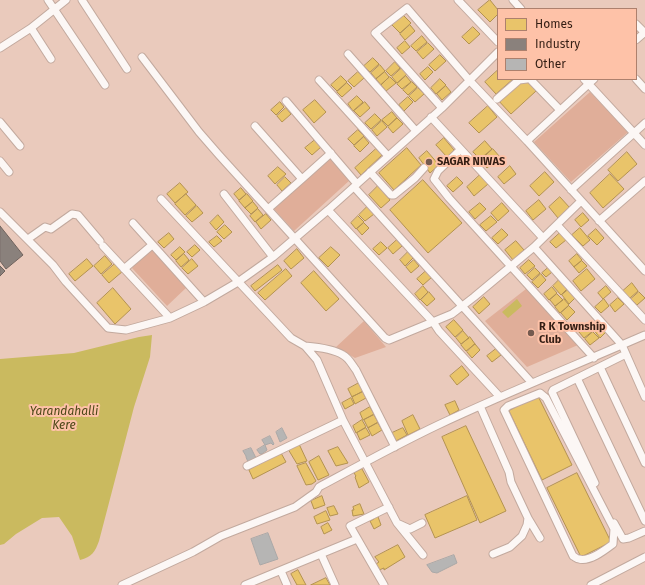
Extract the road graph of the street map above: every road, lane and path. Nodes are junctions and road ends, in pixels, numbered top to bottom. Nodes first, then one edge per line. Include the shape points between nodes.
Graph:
1 (48, 0) edge
2 (66, 0) edge
3 (82, 0) edge
4 (458, 0) edge
5 (513, 0) edge
6 (520, 8) edge
7 (54, 10) junction
8 (637, 25) edge
9 (31, 28) junction
10 (645, 33) edge
11 (637, 39) edge
12 (497, 41) edge
13 (0, 48) edge
14 (497, 53) edge
15 (348, 54) dead end
16 (142, 57) dead end
17 (51, 58) dead end
18 (127, 69) dead end
19 (319, 80) dead end
20 (519, 80) edge
21 (531, 80) edge
22 (637, 80) edge
23 (470, 81) junction
24 (589, 81) edge
25 (105, 85) dead end
26 (645, 89) edge
27 (497, 100) dead end
28 (286, 101) dead end
29 (442, 108) junction
30 (560, 110) junction
31 (431, 117) junction
32 (0, 122) edge
33 (645, 124) edge
34 (255, 126) dead end
35 (416, 131) junction
36 (634, 133) junction
37 (527, 141) junction
38 (645, 145) edge
39 (20, 146) dead end
40 (460, 150) junction
41 (330, 153) junction
42 (388, 156) junction
43 (0, 162) edge
44 (424, 168) dead end
45 (9, 172) dead end
46 (370, 172) junction
47 (302, 179) junction
48 (645, 181) edge
49 (356, 185) junction
50 (571, 190) junction
51 (224, 194) dead end
52 (161, 199) dead end
53 (581, 201) junction
54 (268, 209) junction
55 (328, 210) junction
56 (0, 212) edge
57 (599, 221) junction
58 (133, 223) dead end
59 (557, 225) junction
60 (543, 238) junction
61 (28, 239) junction
62 (295, 239) junction
63 (152, 245) junction
64 (534, 247) junction
65 (273, 257) junction
66 (511, 266) junction
67 (124, 269) junction
68 (645, 271) edge
69 (238, 282) junction
70 (204, 302) junction
71 (462, 306) junction
72 (170, 318) junction
73 (645, 320) edge
74 (433, 322) junction
75 (645, 335) edge
76 (622, 345) junction
77 (305, 346) junction
78 (626, 354) junction
79 (594, 358) junction
80 (600, 367) junction
81 (577, 378) junction
82 (532, 383) junction
83 (522, 388) junction
84 (509, 393) junction
85 (645, 396) edge
86 (500, 397) junction
87 (528, 398) junction
88 (514, 403) junction
89 (480, 406) junction
90 (343, 420) junction
91 (395, 447) junction
92 (365, 462) junction
93 (645, 463) edge
94 (247, 466) dead end
95 (389, 507) junction
96 (528, 518) junction
97 (645, 521) edge
98 (397, 523) junction
99 (422, 523) dead end
100 (645, 531) edge
101 (540, 538) dead end
102 (357, 539) junction
103 (321, 554) junction
104 (493, 554) dead end
105 (423, 555) dead end
106 (645, 557) edge
107 (281, 570) junction
108 (605, 578) junction
109 (122, 585) edge
110 (246, 585) edge
111 (287, 585) edge
112 (335, 585) edge
113 (384, 585) edge
114 (591, 585) edge
115 (608, 585) edge

1 - 7 street
2 - 7 street
3 - 18 street
4 - 12 street
5 - 6 street
7 - 9 street
7 - 25 street
8 - 10 street
9 - 13 street
9 - 17 street
10 - 11 street
14 - 23 street
15 - 35 street
16 - 54 street via 199,132
19 - 42 street
20 - 27 street
21 - 30 street
22 - 26 street
23 - 29 street
23 - 29 street via 407,8 375,33
23 - 37 street
24 - 30 street
24 - 36 street
28 - 41 street
29 - 31 street
30 - 37 street
31 - 35 street
31 - 40 street
32 - 39 street
33 - 36 street
34 - 47 street
35 - 42 street
36 - 38 street
36 - 50 street
37 - 50 street
40 - 60 street
40 - 66 street via 438,170 434,179
41 - 47 street
41 - 49 street
42 - 46 street
43 - 45 street
44 - 46 street via 398,193 392,195
46 - 49 street
47 - 54 street
48 - 57 street
49 - 55 street
49 - 71 street
50 - 53 street
51 - 65 street
52 - 69 street
53 - 57 street
53 - 59 street
54 - 62 street
55 - 62 street
55 - 74 street
56 - 61 street
57 - 68 street
58 - 63 street
59 - 60 street
59 - 73 street
60 - 64 street
61 - 67 street via 45,227 51,229 72,214 78,214
61 - 72 street via 108,328 126,330
62 - 65 street
62 - 74 street via 385,338 389,340
63 - 67 street
63 - 70 street
64 - 66 street
64 - 76 street
65 - 69 street
66 - 71 street
66 - 79 street
67 - 72 street
69 - 70 street
69 - 77 street via 291,338
70 - 72 street
71 - 74 street via 452,314
71 - 82 street
74 - 86 street
75 - 76 street
76 - 78 street
76 - 79 street
77 - 90 street via 317,360
77 - 91 street via 343,354 348,359
78 - 80 street
78 - 85 street
79 - 82 street
80 - 81 street
80 - 93 street
81 - 97 street
81 - 100 street via 553,390 552,394 620,536 626,539
82 - 83 street
83 - 84 street
83 - 87 street
84 - 86 street
84 - 88 street
86 - 89 street
87 - 88 street
87 - 88 street via 540,393 546,398 614,529 613,544 589,558 580,560 573,556 565,541 504,410
89 - 91 street
89 - 96 street
90 - 92 street
90 - 94 street
91 - 92 street
92 - 95 street
92 - 109 street via 319,487 295,507 221,536
95 - 98 street
95 - 102 street via 350,526
96 - 101 street
96 - 104 street via 522,536 510,548
98 - 99 street via 410,529
98 - 105 street
102 - 103 street
102 - 113 street
103 - 107 street
103 - 112 street
106 - 108 street
107 - 110 street
107 - 111 street
108 - 114 street
108 - 115 street

